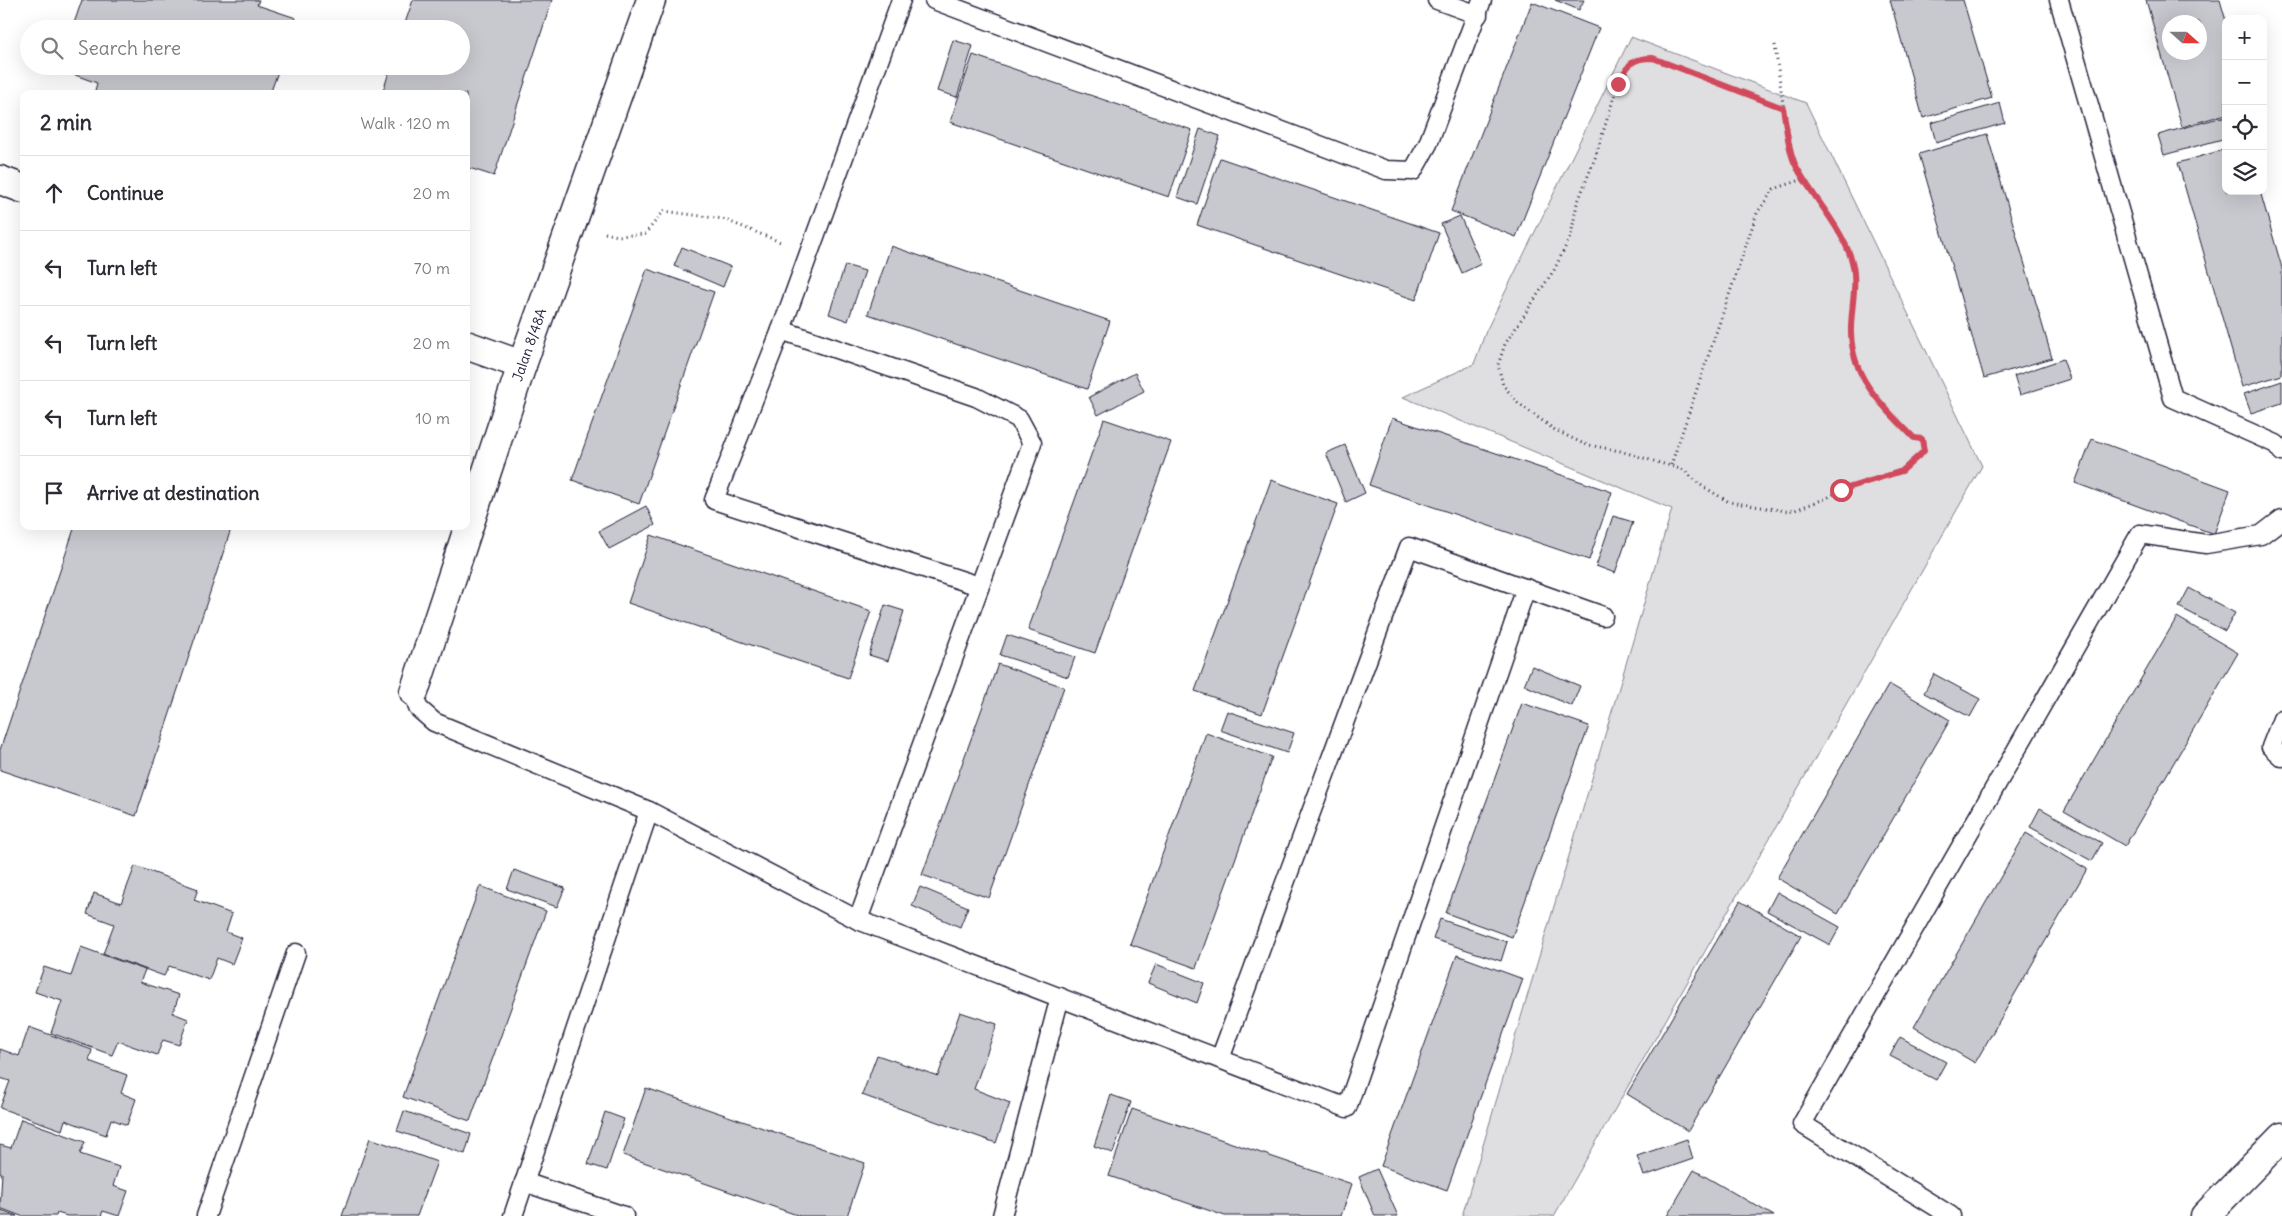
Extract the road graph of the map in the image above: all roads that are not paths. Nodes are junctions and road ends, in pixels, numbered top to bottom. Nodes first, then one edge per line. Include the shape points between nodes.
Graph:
1 (650, 0) edge
2 (901, 0) edge
3 (934, 0) edge
4 (1437, 0) edge
5 (2060, 0) edge
6 (1480, 7) edge
7 (0, 180) edge
8 (20, 188) edge
9 (781, 330) junction
10 (470, 346) edge
11 (522, 365) junction
12 (2282, 452) edge
13 (2282, 518) edge
14 (470, 522) edge
15 (468, 530) edge
16 (979, 586) junction
17 (1526, 588) junction
18 (1603, 616) dead end
19 (414, 692) joint
20 (2282, 719) edge
21 (2282, 757) edge
22 (648, 811) junction
23 (858, 920) junction
24 (296, 953) dead end
25 (1060, 998) junction
26 (1220, 1059) junction
27 (2282, 1137) edge
28 (524, 1182) junction
29 (206, 1216) edge
30 (513, 1216) edge
31 (624, 1216) edge
32 (1002, 1216) edge
33 (1951, 1216) edge
34 (2205, 1216) edge

1 - 11 street, Jalan 8/48A
2 - 9 lane
3 - 6 lane via 1386,170 1413,171 1428,144
4 - 6 lane
5 - 12 lane via 2173,398 2276,444
7 - 8 street
9 - 16 lane via 976,397 1019,419 1032,443
9 - 16 lane via 714,500
10 - 11 street
11 - 14 street, Jalan 8/48A
13 - 33 lane via 2261,535 2206,544 2140,534 1802,1124
15 - 19 street, Jalan 8/48A
16 - 23 lane
17 - 18 lane
17 - 26 lane via 1409,547
17 - 26 lane via 1346,1108
19 - 22 lane via 418,708 434,722
20 - 21 lane via 2271,747
22 - 23 lane
22 - 28 lane
23 - 25 lane
24 - 29 lane
25 - 26 lane
25 - 32 lane
27 - 34 street
28 - 30 lane
28 - 31 lane

